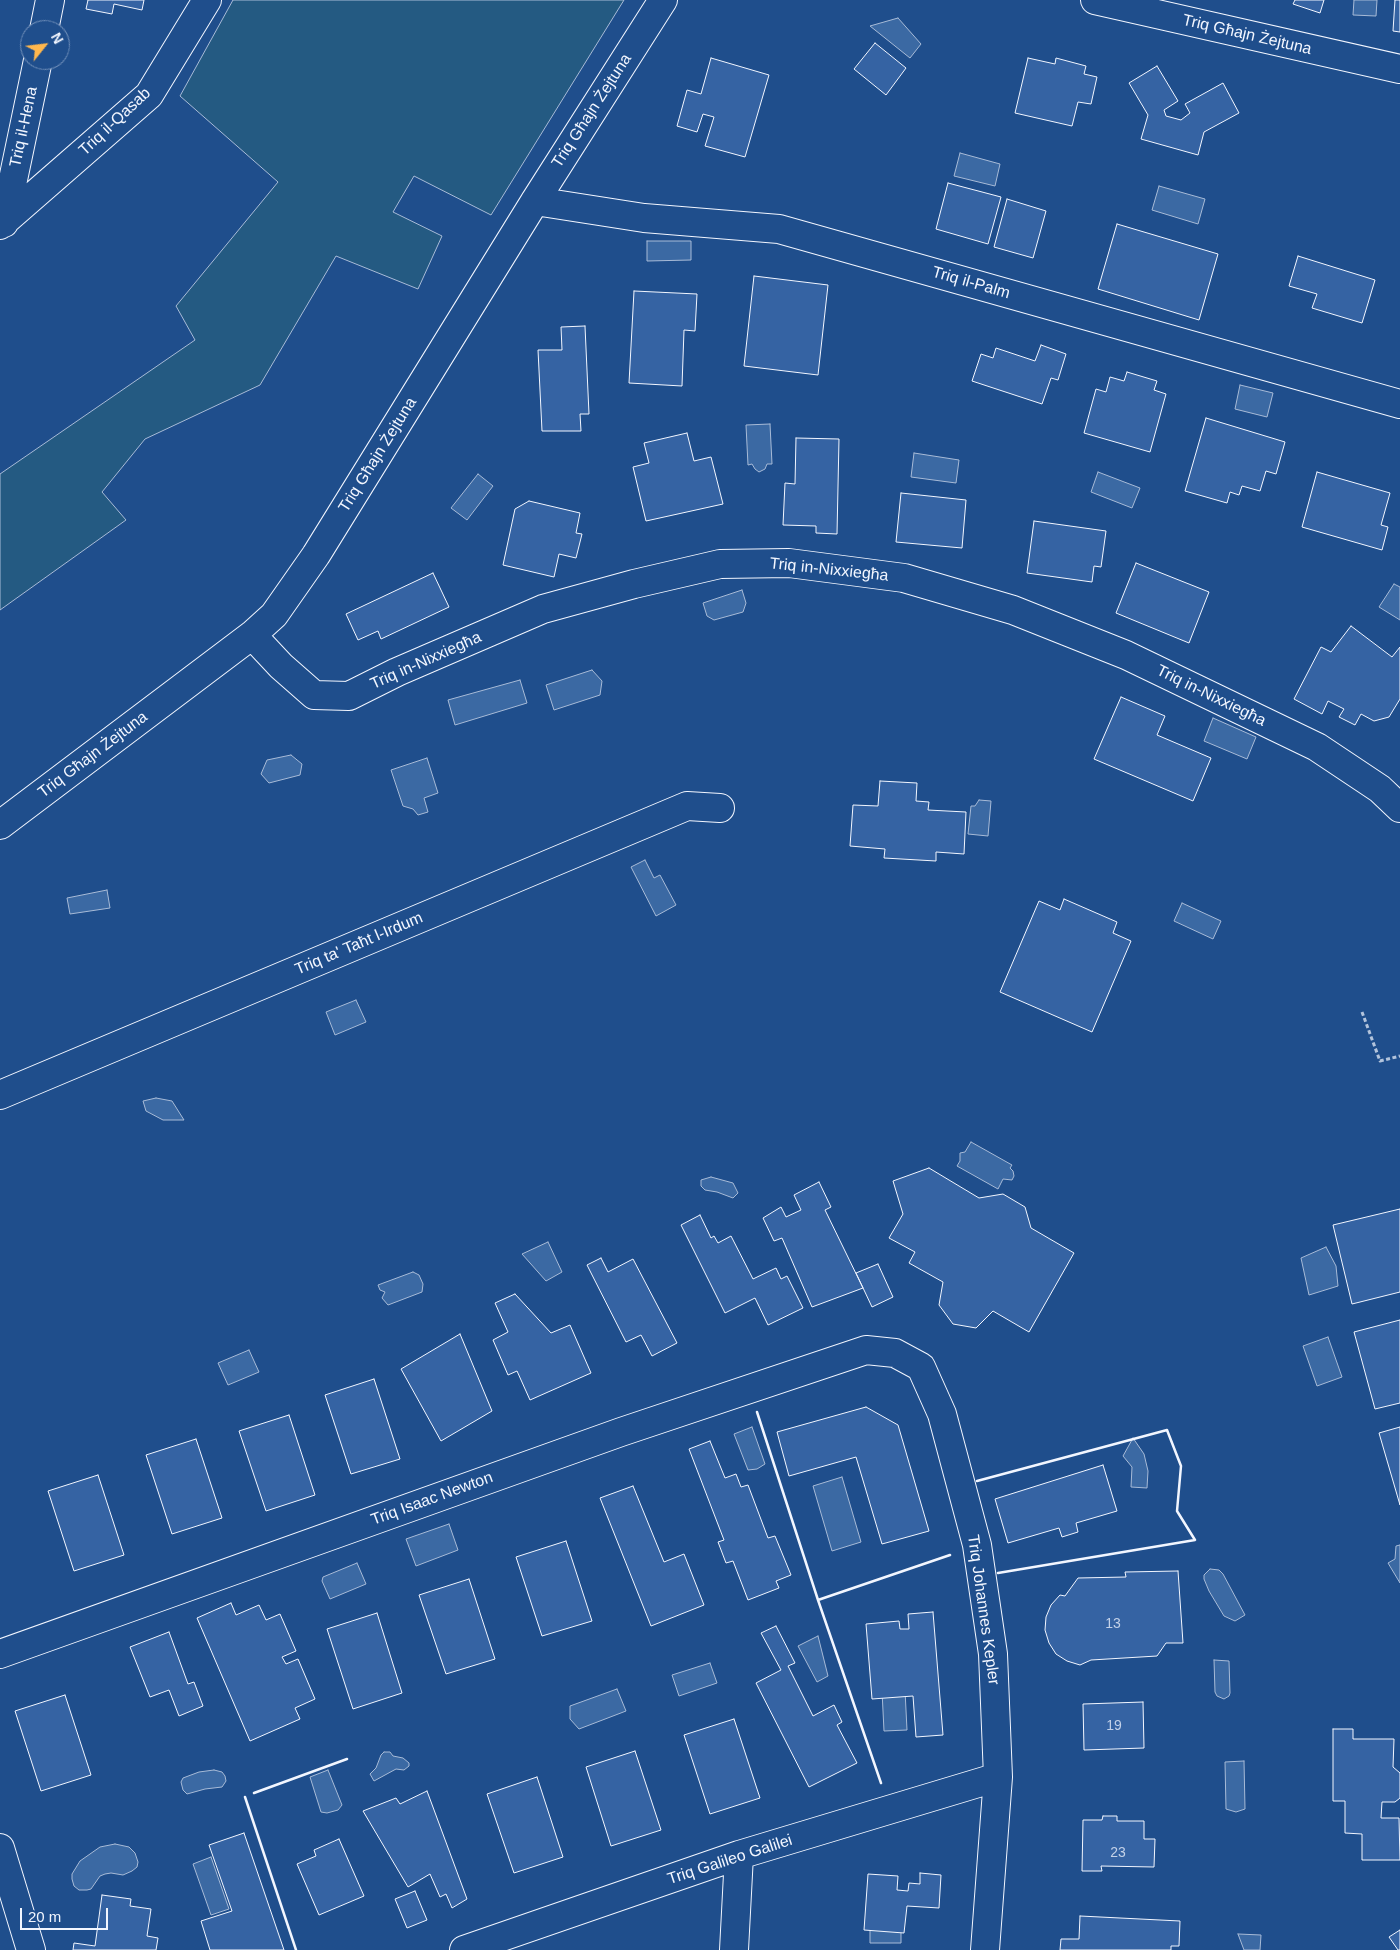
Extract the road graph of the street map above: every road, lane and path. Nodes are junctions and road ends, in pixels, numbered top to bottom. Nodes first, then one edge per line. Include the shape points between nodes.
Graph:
1 (50, 0) edge
2 (207, 0) edge
3 (663, 0) edge
4 (1095, 0) edge
5 (46, 20) edge
6 (1400, 69) edge
7 (36, 70) edge
8 (535, 200) junction
9 (2, 224) edge
10 (1400, 404) edge
11 (252, 635) junction
12 (720, 808) dead end
13 (1400, 808) edge
14 (0, 825) edge
15 (1362, 1012) dead end
16 (1400, 1056) edge
17 (0, 1094) edge
18 (866, 1350) joint
19 (0, 1654) edge
20 (998, 1777) junction
21 (0, 1848) edge
22 (739, 1855) junction
23 (32, 1950) edge
24 (464, 1950) edge
25 (734, 1950) edge
26 (986, 1950) edge

1 - 5 street
2 - 9 street, Triq il-Qasab via 149,95
3 - 8 street, Triq Għajn Żejtuna
4 - 6 street, Triq Għajn Żejtuna
7 - 9 street, Triq il-Hena
8 - 10 street, Triq il-Palm via 644,218 778,229
8 - 11 street, Triq Għajn Żejtuna via 316,555 274,615
11 - 13 street, Triq in-Nixxiegħa via 314,695 349,696 543,609 720,564 789,563 904,578 1013,610 1126,655 1317,747 1380,789
11 - 14 street, Triq Għajn Żejtuna
12 - 17 street, Triq ta' Taħt l-Irdum via 687,806
15 - 16 path via 1380,1061
18 - 19 street, Triq Isaac Newton via 621,1432
18 - 20 street, Triq Johannes Kepler via 895,1353 921,1367 942,1414 977,1545 993,1654
20 - 22 street, Triq Galileo Galilei
20 - 26 street, Triq Johannes Kepler
21 - 23 street
22 - 24 street, Triq Galileo Galilei
22 - 25 street

